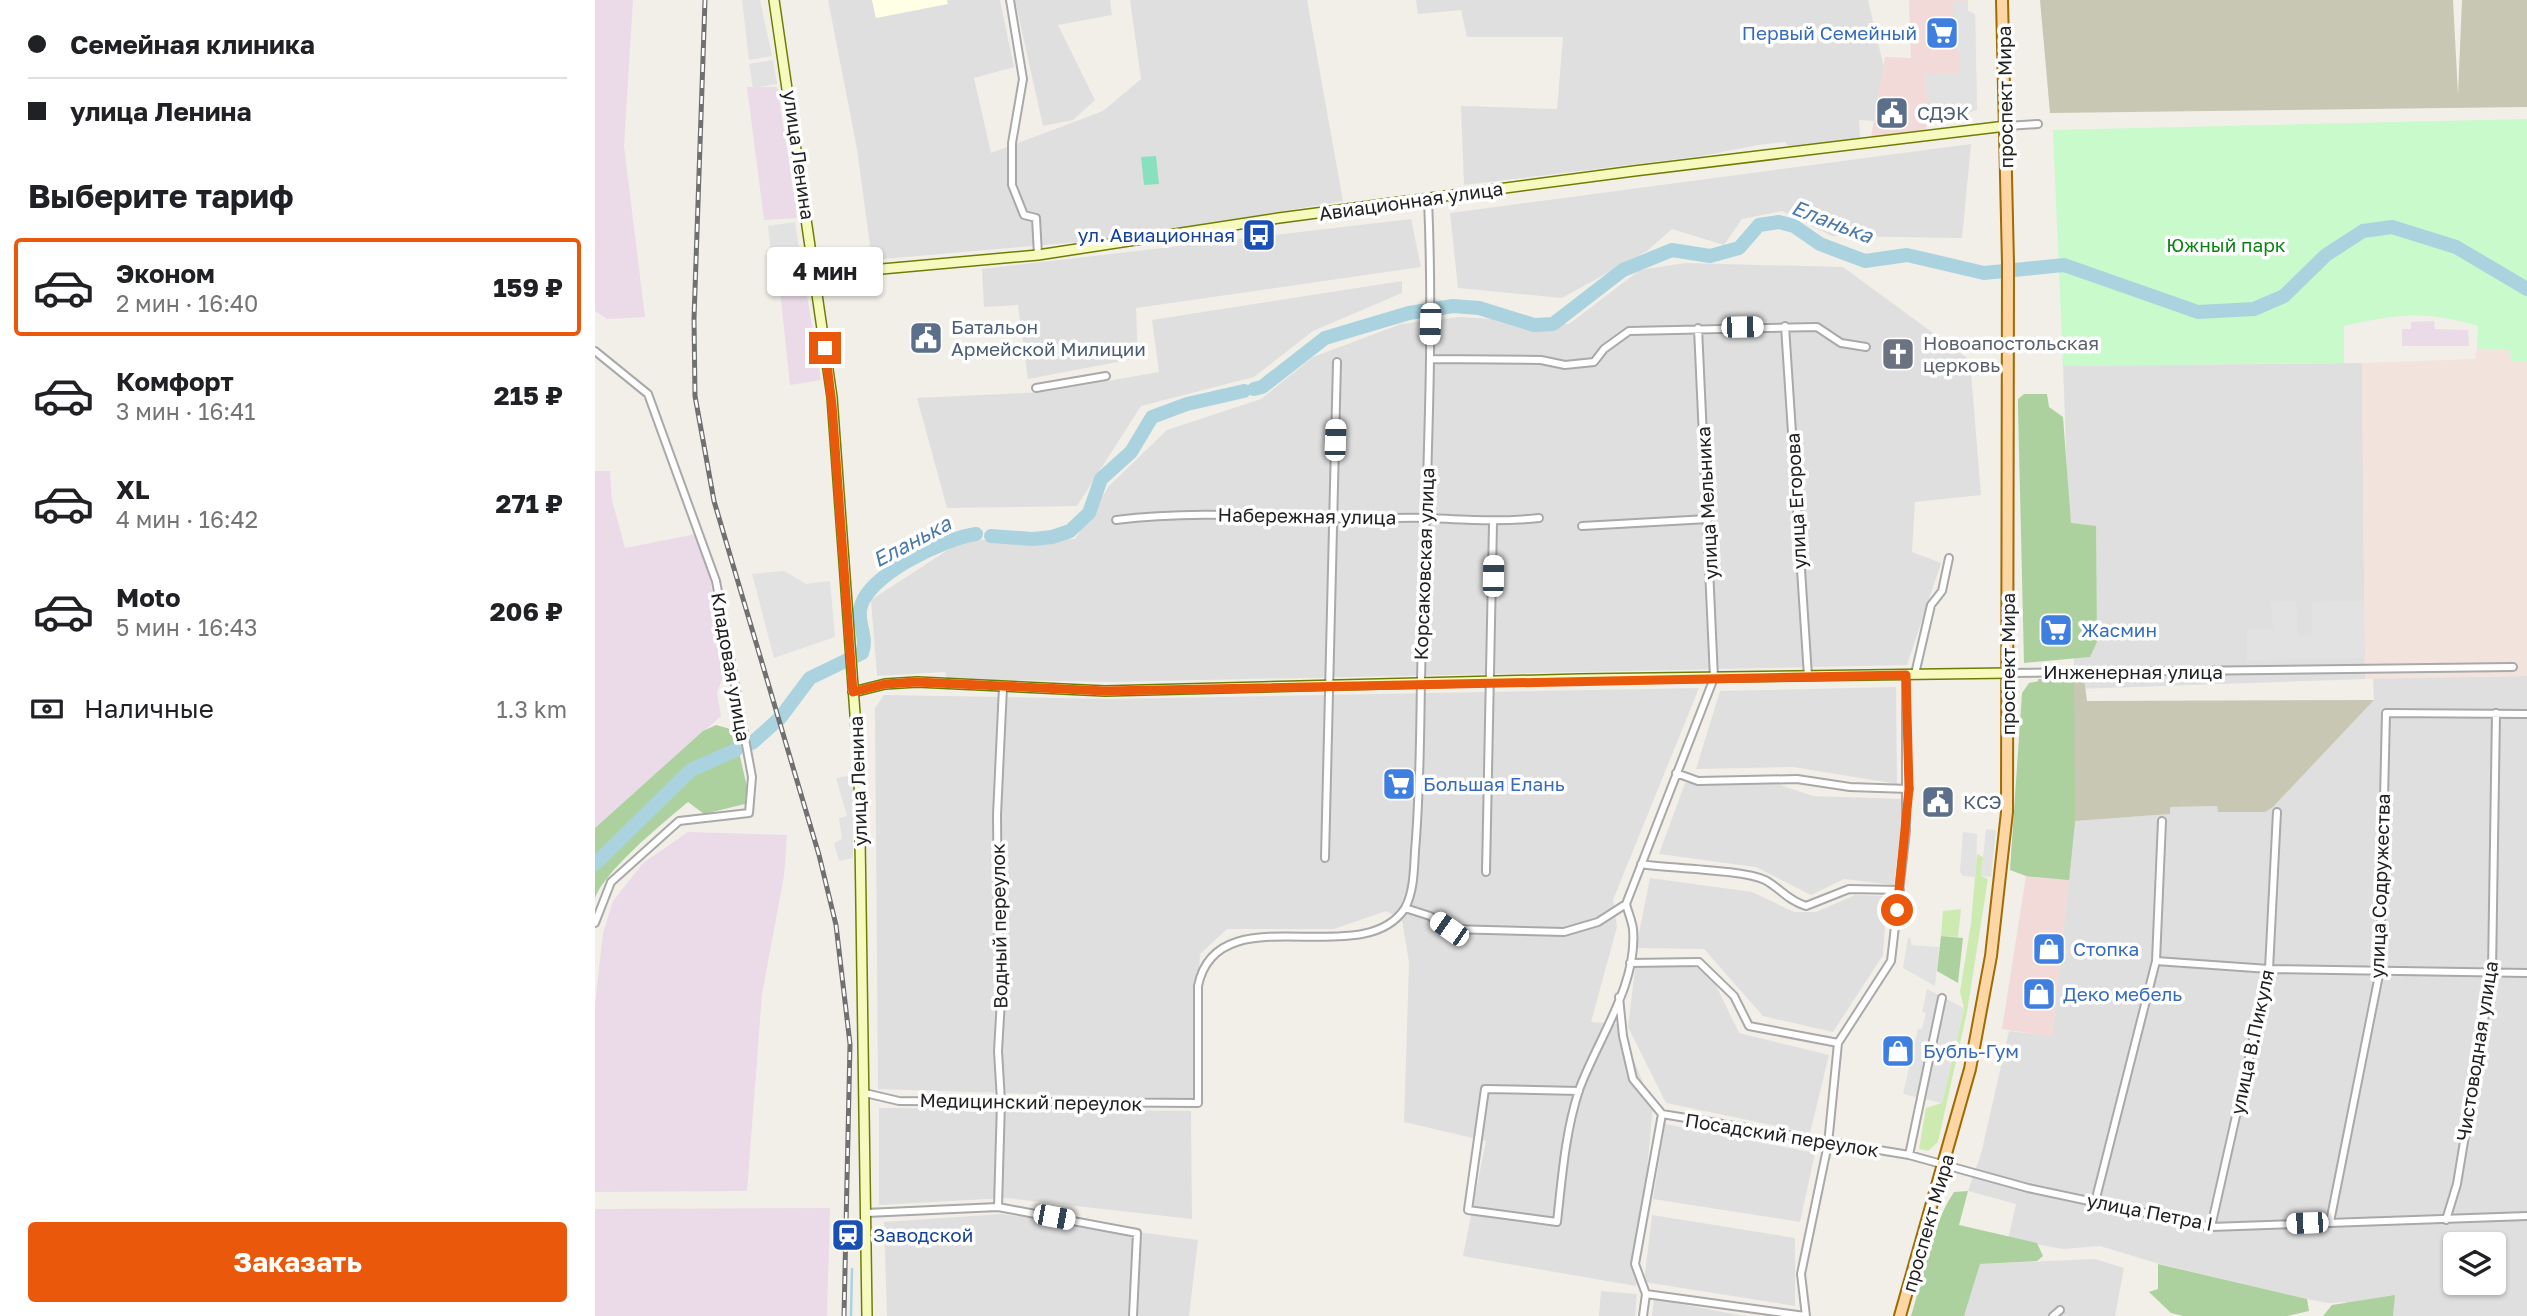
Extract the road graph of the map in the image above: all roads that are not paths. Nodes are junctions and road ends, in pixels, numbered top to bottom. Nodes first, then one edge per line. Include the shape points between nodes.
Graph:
1 (774, 0) edge
2 (1010, 0) edge
3 (2002, 0) edge
4 (2038, 124) dead end
5 (2006, 126) junction
6 (1428, 199) junction
7 (1038, 255) junction
8 (815, 275) junction
9 (1785, 326) junction
10 (1698, 328) junction
11 (1866, 347) dead end
12 (595, 351) edge
13 (1431, 359) junction
14 (1338, 362) dead end
15 (1106, 376) dead end
16 (1036, 388) dead end
17 (1426, 518) junction
18 (1539, 518) dead end
19 (1333, 519) junction
20 (1708, 519) junction
21 (1117, 520) dead end
22 (1493, 523) junction
23 (1582, 526) dead end
24 (1949, 558) dead end
25 (2513, 667) dead end
26 (2008, 673) junction
27 (1910, 674) junction
28 (1808, 676) junction
29 (1714, 678) junction
30 (1421, 683) junction
31 (1492, 683) junction
32 (1003, 687) junction
33 (1328, 687) junction
34 (853, 692) junction
35 (2496, 713) junction
36 (2527, 714) edge
37 (1676, 773) junction
38 (1909, 789) junction
39 (2277, 812) dead end
40 (2162, 821) dead end
41 (1325, 858) dead end
42 (1641, 864) junction
43 (1486, 872) dead end
44 (1900, 890) junction
45 (1626, 904) junction
46 (1405, 908) junction
47 (595, 923) edge
48 (2156, 961) junction
49 (1630, 963) junction
50 (2269, 969) junction
51 (2380, 970) junction
52 (2492, 972) junction
53 (2527, 973) edge
54 (1619, 997) junction
55 (1942, 998) dead end
56 (1838, 1043) junction
57 (1579, 1091) junction
58 (865, 1093) junction
59 (1001, 1101) junction
60 (1662, 1114) junction
61 (1828, 1144) junction
62 (1909, 1155) junction
63 (1945, 1164) junction
64 (2095, 1202) junction
65 (998, 1207) junction
66 (866, 1213) junction
67 (2527, 1216) edge
68 (2446, 1220) junction
69 (2330, 1222) junction
70 (2211, 1227) junction
71 (1646, 1294) junction
72 (2060, 1310) dead end
73 (867, 1316) edge
74 (1133, 1316) edge
75 (1643, 1316) edge
76 (1806, 1316) edge
77 (1900, 1316) edge
78 (2053, 1316) edge

1 - 8 street, улица Ленина
2 - 7 street via 1023,79 1012,185 1024,215 1036,218
3 - 5 main road, проспект Мира
4 - 5 street
5 - 6 street, Авиационная улица
5 - 26 main road, проспект Мира
6 - 7 street, Авиационная улица
6 - 13 street, Корсаковская улица
7 - 8 street, Авиационная улица
8 - 34 street, улица Ленина via 832,405
9 - 10 street
9 - 11 street via 1817,327 1841,343
9 - 28 street, улица Егорова
10 - 13 street via 1629,331 1604,348 1594,362 1565,365 1541,360
10 - 20 street, улица Мельника
12 - 47 street, Кладовая улица via 648,394 716,581 752,777 749,813 679,821 611,882
13 - 17 street, Корсаковская улица
14 - 19 street
15 - 16 street
17 - 19 street, Набережная улица
17 - 22 street, Набережная улица
17 - 30 street, Корсаковская улица
18 - 22 street, Набережная улица
19 - 21 street, Набережная улица via 1245,514
19 - 33 street
20 - 23 street
20 - 29 street, улица Мельника
22 - 31 street
24 - 27 street via 1942,591 1931,605
25 - 26 street, Инженерная улица
26 - 27 street, Инженерная улица
26 - 63 main road, проспект Мира via 2007,812 2000,895 1970,1069
27 - 28 street, Инженерная улица
27 - 38 street
28 - 29 street, Инженерная улица
29 - 31 street, Инженерная улица
29 - 37 street
30 - 31 street, Инженерная улица
30 - 33 street, Инженерная улица
30 - 46 street, Корсаковская улица via 1421,785 1412,886
31 - 43 street
32 - 33 street, Инженерная улица via 1105,691
32 - 34 street, Инженерная улица via 916,682
32 - 59 street, Водный переулок via 997,814 998,929 1003,966 998,1051
33 - 41 street
34 - 58 street, улица Ленина via 859,769
35 - 36 street
35 - 51 street, улица Содружества via 2386,713
35 - 52 street, Чистоводная улица
37 - 38 street via 1698,781 1797,779
37 - 42 street
38 - 44 street
39 - 50 street, улица В.Пикуля
40 - 48 street
42 - 44 street via 1765,880 1790,901 1806,906 1849,889
42 - 45 street
44 - 56 street via 1891,961
45 - 46 street via 1598,922 1564,932 1449,929 1430,916
45 - 49 street, Посадский переулок via 1633,930
46 - 59 street, Медицинский переулок via 1369,932 1248,939 1213,957 1198,986 1198,1103
48 - 50 street
48 - 64 street
49 - 54 street, Посадский переулок
49 - 56 street via 1699,962 1734,996 1749,1026
50 - 51 street
50 - 70 street, улица В.Пикуля
51 - 52 street
51 - 69 street, улица Содружества
52 - 53 street
52 - 68 street, Чистоводная улица
54 - 57 street, Посадский переулок
54 - 60 street, Посадский переулок via 1633,1079
55 - 62 street
56 - 61 street
57 - 57 street, Посадский переулок via 1566,1144 1557,1222 1468,1210 1485,1089
58 - 59 street, Медицинский переулок via 899,1101
58 - 66 street, улица Ленина
59 - 65 street, Водный переулок
60 - 61 street, Посадский переулок
60 - 71 street via 1635,1264
61 - 62 street, Посадский переулок
61 - 76 street via 1801,1274
62 - 63 street, Посадский переулок
63 - 64 street, улица Петра I
63 - 77 main road, проспект Мира
64 - 70 street, улица Петра I
65 - 66 street
65 - 74 street via 1137,1233
66 - 73 street, улица Ленина
67 - 68 street, улица Петра I
68 - 69 street, улица Петра I
69 - 70 street, улица Петра I
71 - 75 street
71 - 76 street
72 - 78 street

